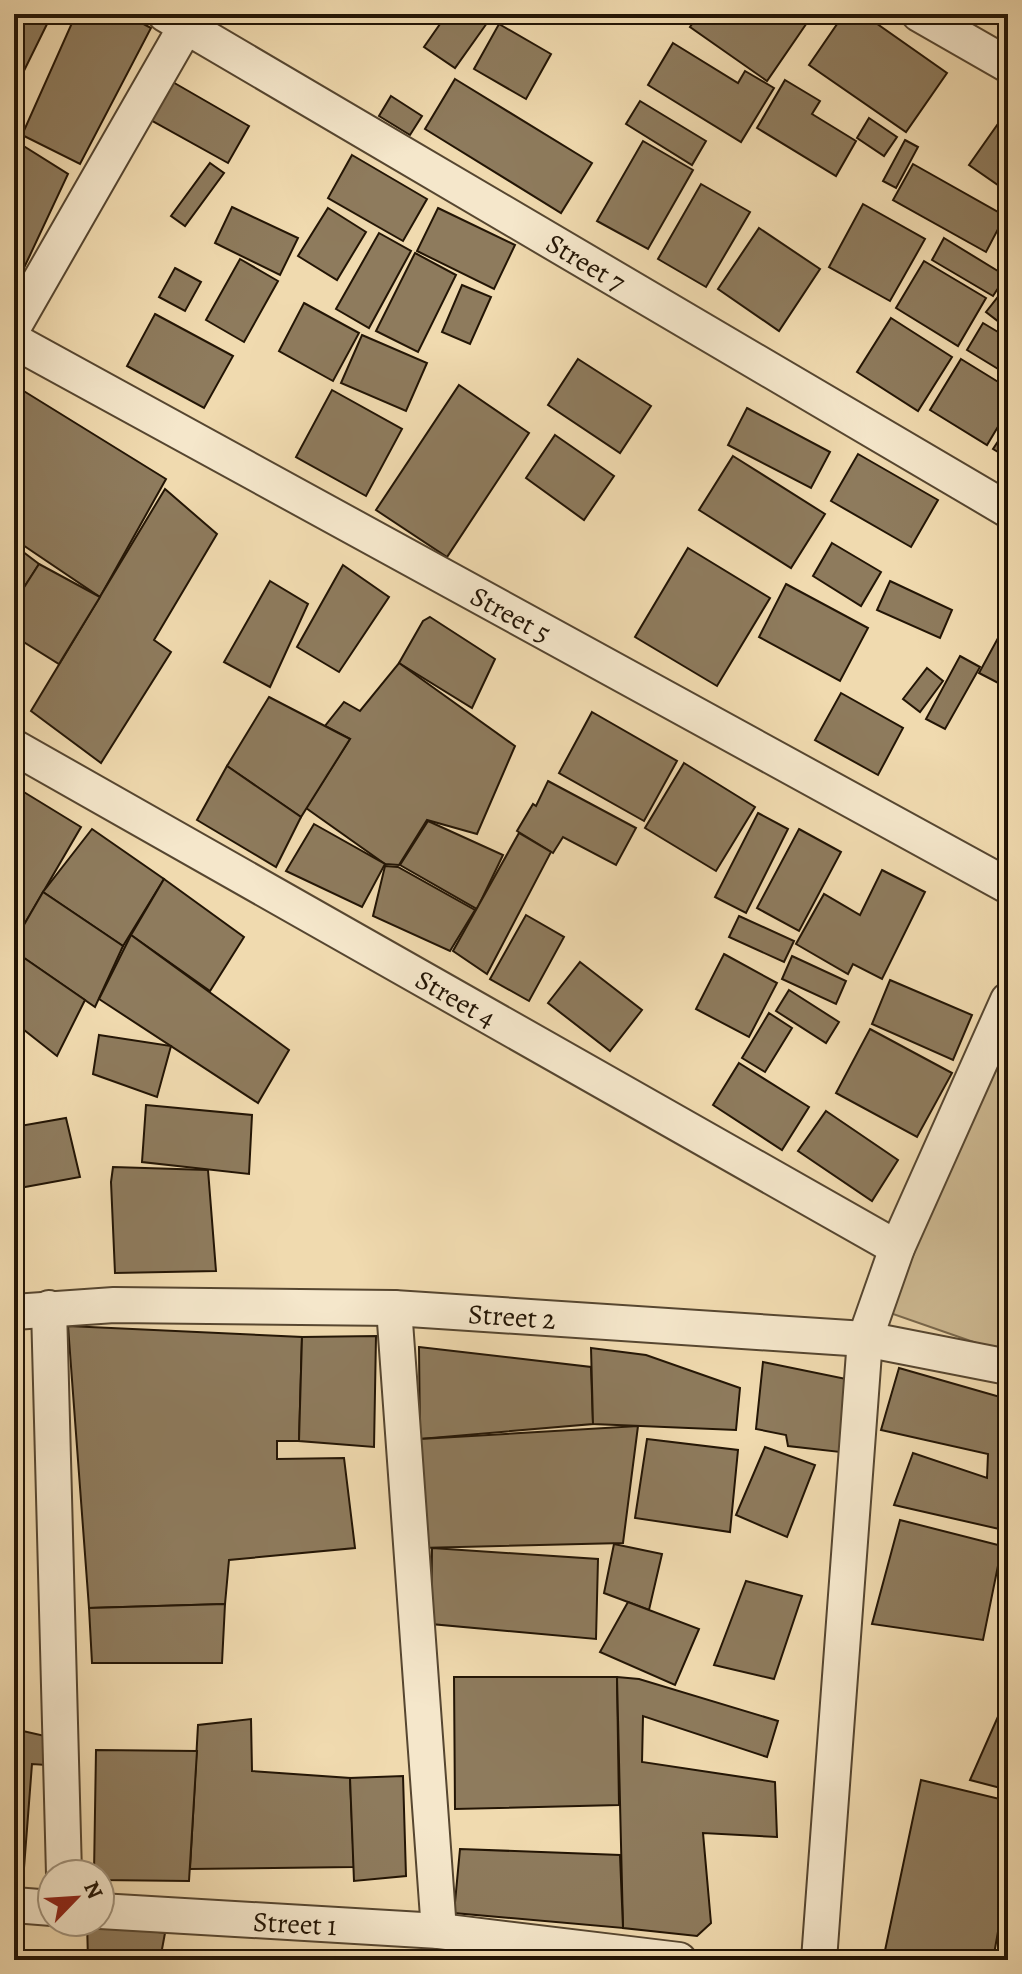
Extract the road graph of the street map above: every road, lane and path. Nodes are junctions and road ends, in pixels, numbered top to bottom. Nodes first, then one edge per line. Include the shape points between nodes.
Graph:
1 (919, 14) edge
2 (175, 20) edge
3 (1008, 65) edge
4 (14, 326) edge
5 (14, 341) edge
6 (1008, 510) edge
7 (14, 747) edge
8 (1008, 886) edge
9 (1008, 1000) edge
10 (897, 1248) junction
11 (49, 1308) junction
12 (394, 1308) junction
13 (14, 1312) edge
14 (865, 1339) junction
15 (1008, 1367) edge
16 (64, 1858) edge
17 (14, 1905) edge
18 (36, 1907) edge
19 (116, 1912) edge
20 (439, 1931) junction
21 (679, 1960) edge
22 (819, 1960) edge

1 - 3 street
2 - 4 street
2 - 6 street, Street 7
5 - 8 street, Street 5
7 - 10 street, Street 4
9 - 10 street
10 - 14 street
11 - 12 street, Street 2
11 - 13 street, Street 2
11 - 16 street
12 - 14 street, Street 2
12 - 20 street
14 - 15 street, Street 2
14 - 22 street
17 - 18 street
19 - 20 street, Street 1
20 - 21 street, Street 1

